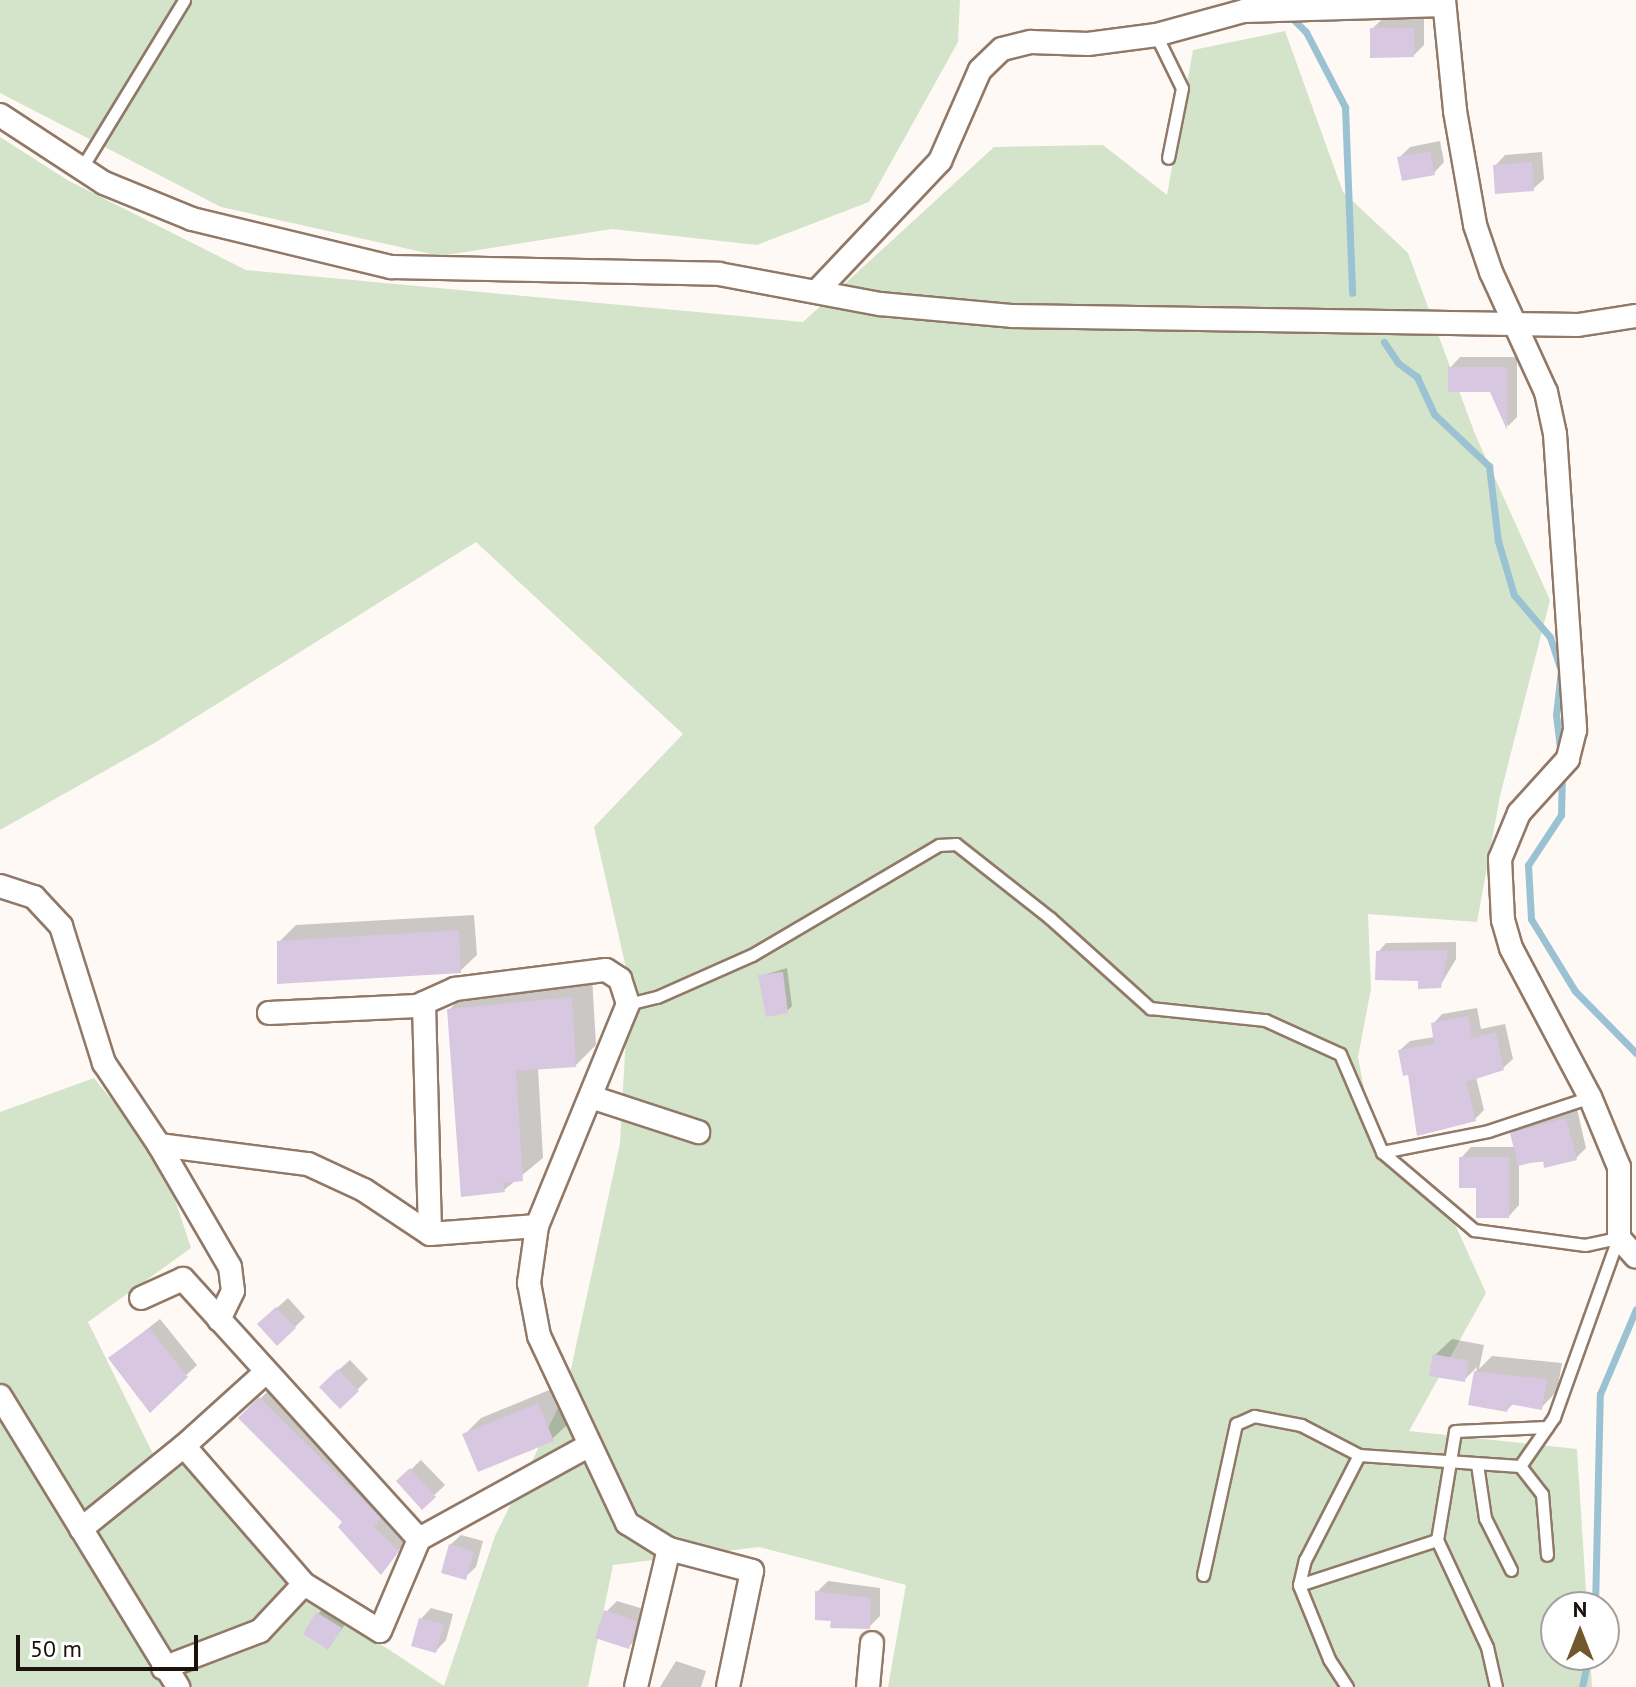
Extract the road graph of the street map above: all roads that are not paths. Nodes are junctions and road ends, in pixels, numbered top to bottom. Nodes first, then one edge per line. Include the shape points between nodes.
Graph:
1 (184, 0) edge
2 (1444, 2) edge
3 (1241, 6) edge
4 (1156, 35) junction
5 (0, 115) edge
6 (1168, 158) dead end
7 (81, 169) junction
8 (817, 291) junction
9 (1636, 316) edge
10 (1517, 324) junction
11 (0, 886) edge
12 (424, 1003) junction
13 (628, 1004) junction
14 (269, 1013) dead end
15 (591, 1097) junction
16 (1590, 1097) junction
17 (698, 1132) dead end
18 (159, 1145) junction
19 (1382, 1152) junction
20 (537, 1226) junction
21 (430, 1234) junction
22 (1619, 1238) junction
23 (1636, 1257) edge
24 (141, 1298) dead end
25 (219, 1320) junction
26 (266, 1372) junction
27 (0, 1396) edge
28 (1547, 1427) junction
29 (184, 1446) junction
30 (588, 1446) junction
31 (1359, 1455) junction
32 (1453, 1462) junction
33 (1477, 1464) junction
34 (1520, 1466) junction
35 (81, 1529) junction
36 (419, 1539) junction
37 (1437, 1540) junction
38 (669, 1549) junction
39 (1547, 1555) dead end
40 (1511, 1570) dead end
41 (1203, 1575) dead end
42 (304, 1584) junction
43 (1299, 1585) junction
44 (872, 1643) dead end
45 (163, 1668) junction
46 (178, 1687) edge
47 (636, 1687) edge
48 (728, 1687) edge
49 (868, 1687) edge
50 (1347, 1687) edge
51 (1496, 1687) edge

1 - 7 lane
2 - 3 street
2 - 10 street via 1455,111 1475,225
3 - 4 street
4 - 6 lane via 1182,88
4 - 8 street via 1088,44 1031,42 1002,49 980,70 932,171
5 - 7 street
7 - 8 street via 192,219 391,267 719,274
8 - 10 street via 880,304 1013,316
9 - 10 street via 1578,325
10 - 16 street via 1546,392 1555,434 1575,730 1568,759 1519,813 1500,859 1503,920 1511,948
11 - 18 street via 34,897 61,926 104,1063
12 - 13 street via 455,989 606,970 620,979
12 - 14 street
12 - 21 street
13 - 15 street
13 - 19 lane via 657,997 752,955 939,845 956,844 1050,918 1150,1008 1265,1020 1340,1054
15 - 17 street
15 - 20 street
16 - 19 lane via 1488,1131
16 - 22 street via 1619,1167
18 - 21 street via 308,1164 364,1190
18 - 25 street via 230,1267 233,1291
19 - 22 lane via 1474,1230 1585,1245
20 - 21 street
20 - 30 street via 529,1283 539,1336
22 - 23 street
22 - 28 lane
24 - 25 street via 183,1279
25 - 26 street
26 - 29 street
26 - 36 street
27 - 35 street
28 - 32 lane via 1455,1431
28 - 34 lane
29 - 35 street
29 - 42 street
30 - 36 street
30 - 38 street via 627,1523
31 - 32 lane
31 - 41 lane via 1301,1425 1254,1416 1236,1424
31 - 43 lane via 1305,1560
32 - 33 lane
32 - 37 lane
33 - 34 lane
33 - 40 lane via 1485,1518
34 - 39 lane via 1542,1494
35 - 45 street
36 - 42 street via 380,1631
37 - 43 lane
37 - 51 lane via 1487,1647
38 - 47 street
38 - 48 street via 752,1571
42 - 45 street via 288,1607 260,1631
43 - 50 lane via 1329,1659
44 - 49 street
45 - 46 street

